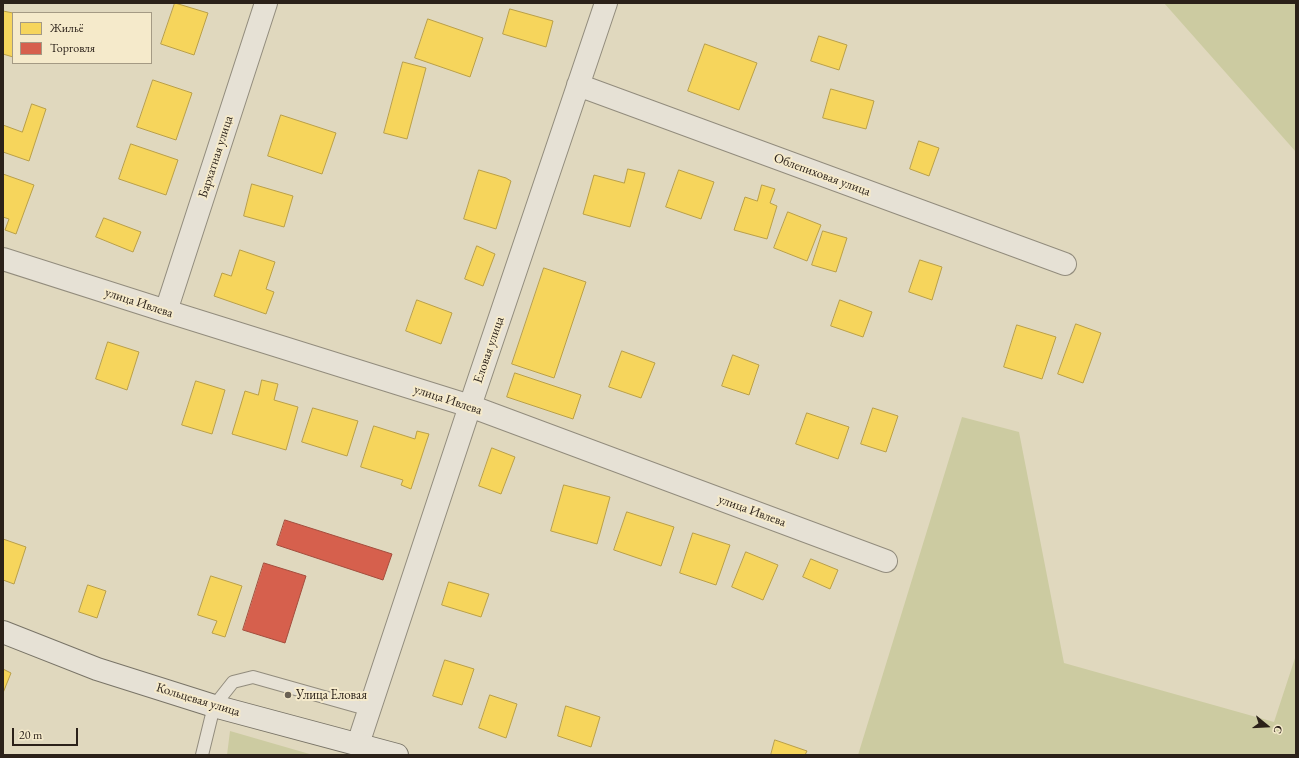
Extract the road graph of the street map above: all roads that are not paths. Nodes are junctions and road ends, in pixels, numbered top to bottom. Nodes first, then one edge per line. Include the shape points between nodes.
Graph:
1 (266, 3) edge
2 (606, 3) edge
3 (578, 85) junction
4 (3, 259) edge
5 (1065, 264) dead end
6 (166, 311) junction
7 (470, 406) junction
8 (886, 560) dead end
9 (3, 632) edge
10 (214, 706) junction
11 (370, 710) junction
12 (358, 744) junction
13 (202, 755) edge
14 (397, 755) edge

1 - 6 street, Бархатная улица
2 - 3 street, Еловая улица
3 - 5 street, Облепиховая улица
3 - 7 street, Еловая улица
4 - 6 street, улица Ивлева
6 - 7 street, улица Ивлева
7 - 8 street, улица Ивлева
7 - 11 street, Еловая улица
9 - 10 street, Кольцевая улица via 97,669
10 - 11 lane via 233,682 254,677
10 - 12 street, Кольцевая улица
10 - 13 lane
11 - 12 street, Еловая улица
12 - 14 street, Кольцевая улица

